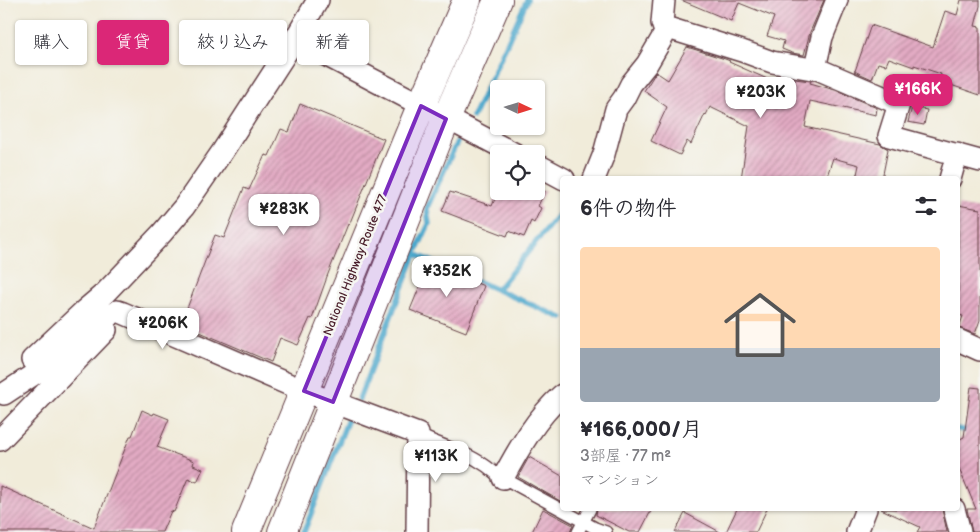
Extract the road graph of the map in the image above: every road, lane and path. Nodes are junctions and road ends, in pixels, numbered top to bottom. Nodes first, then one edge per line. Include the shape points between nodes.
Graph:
1 (318, 0) edge
2 (467, 0) edge
3 (498, 0) edge
4 (664, 0) edge
5 (837, 0) edge
6 (665, 32) junction
7 (295, 39) junction
8 (815, 68) junction
9 (421, 106) junction
10 (446, 119) junction
11 (497, 145) edge
12 (957, 154) junction
13 (980, 161) edge
14 (545, 169) edge
15 (595, 176) edge
16 (951, 176) edge
17 (560, 177) edge
18 (123, 313) junction
19 (960, 341) edge
20 (980, 350) edge
21 (304, 391) junction
22 (2, 396) edge
23 (560, 397) edge
24 (333, 402) junction
25 (418, 434) junction
26 (0, 440) edge
27 (503, 478) junction
28 (560, 508) edge
29 (565, 511) edge
30 (589, 511) edge
31 (865, 511) edge
32 (955, 511) edge
33 (584, 521) junction
34 (246, 532) edge
35 (282, 532) edge
36 (417, 532) edge
37 (578, 532) edge
38 (606, 532) edge
39 (857, 532) edge
40 (960, 532) edge

1 - 7 street
2 - 9 highway, National Highway Route 477
3 - 10 highway
4 - 6 street via 662,23
5 - 8 street via 822,37
6 - 8 street via 668,28 772,62
6 - 15 street via 616,109
7 - 9 street
7 - 22 street via 184,207 105,293 31,361
8 - 12 street via 899,104 889,136
9 - 10 street
9 - 21 highway, National Highway Route 477
10 - 11 street
10 - 24 highway
12 - 13 street
12 - 16 street
14 - 17 street
18 - 21 street
18 - 22 street via 117,311 94,325 45,367
18 - 26 street
19 - 20 street
21 - 24 street
21 - 34 highway, National Highway Route 477
23 - 27 street via 533,427
24 - 25 street
24 - 35 highway
25 - 27 lane via 470,456
25 - 36 street
27 - 28 lane
29 - 33 lane
30 - 33 lane
31 - 39 street
32 - 40 street
33 - 37 lane
33 - 38 lane

